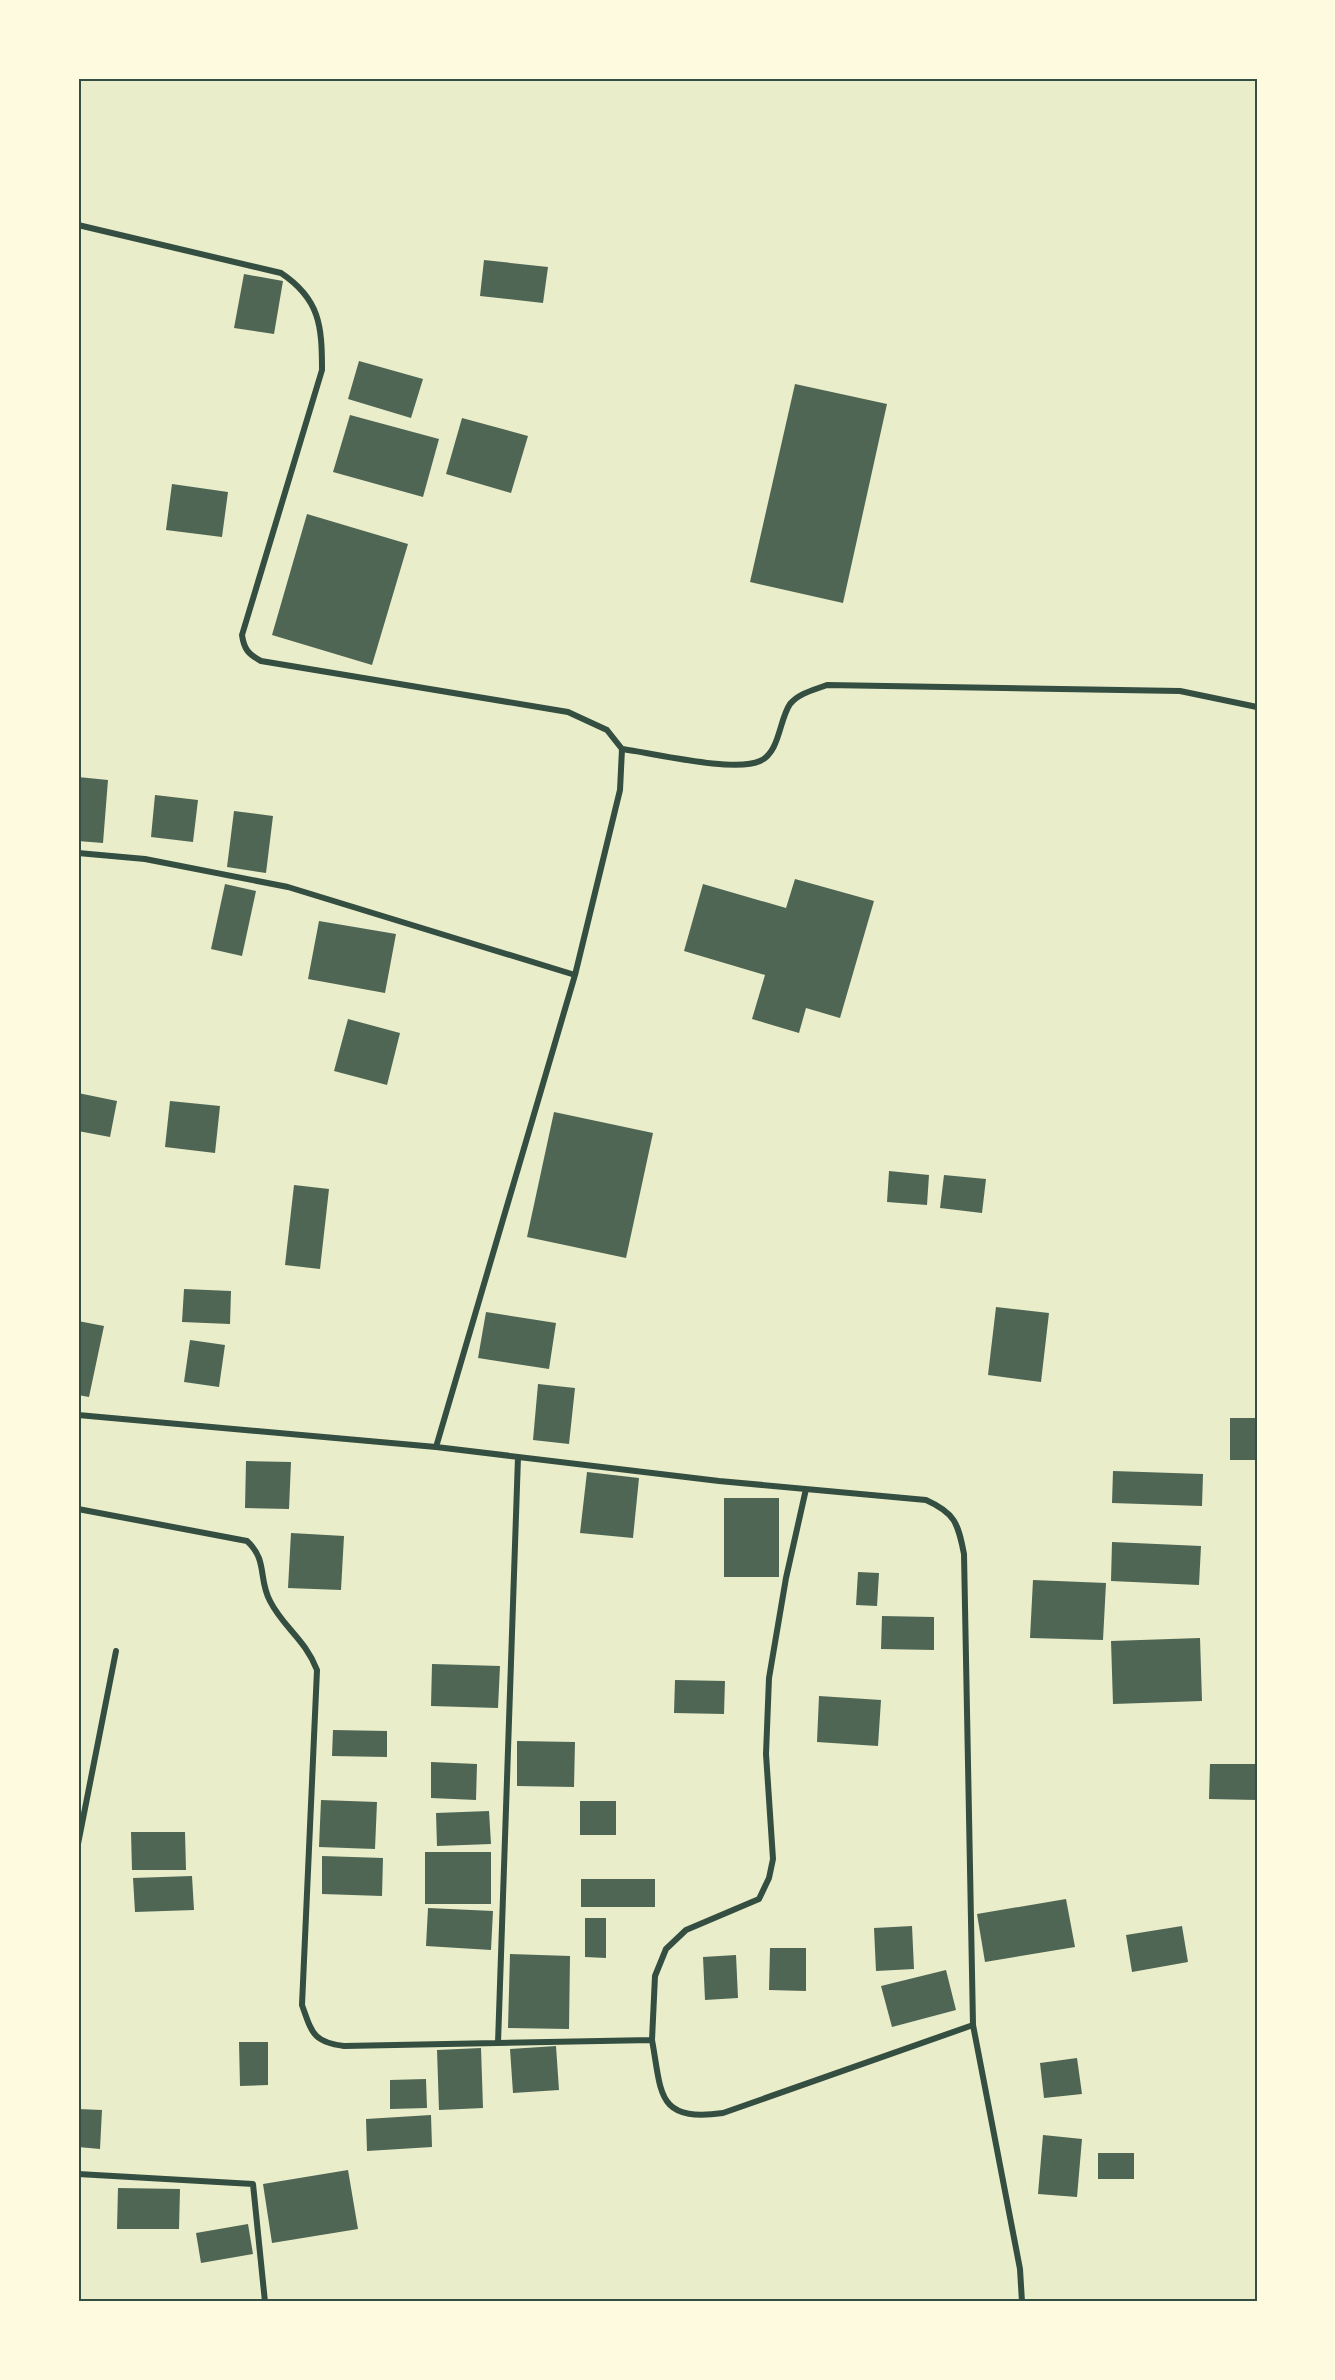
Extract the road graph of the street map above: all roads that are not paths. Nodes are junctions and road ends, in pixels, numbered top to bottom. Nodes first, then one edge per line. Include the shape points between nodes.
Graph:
1 (78, 225) edge
2 (1257, 707) edge
3 (622, 749) junction
4 (78, 853) edge
5 (575, 975) junction
6 (78, 1415) edge
7 (436, 1447) junction
8 (519, 1457) junction
9 (806, 1489) junction
10 (78, 1509) edge
11 (116, 1651) dead end
12 (78, 1844) edge
13 (973, 2025) junction
14 (652, 2040) junction
15 (498, 2043) junction
16 (78, 2174) edge
17 (265, 2302) edge
18 (1022, 2302) edge

1 - 3 street via 281,273 299,285 314,306 322,337 322,370 242,634 249,655 261,661 568,712 607,730
2 - 3 street via 1180,691 827,685 803,693 790,705 774,746 762,761 737,766
3 - 5 street via 620,790
4 - 5 street via 145,859 288,887
5 - 7 street
6 - 7 street
7 - 8 street
8 - 9 street
8 - 15 street
9 - 13 street via 926,1500 946,1509 959,1528 963,1554
9 - 14 street via 769,1678 766,1754 773,1859 769,1878 759,1899 686,1930 666,1949 655,1977
10 - 15 street via 247,1541 258,1551 268,1599 310,1651 317,1670 302,2005 310,2029 324,2043 344,2046
11 - 12 street
13 - 14 street via 723,2113 705,2115 687,2115 672,2109 662,2097
13 - 18 street via 1020,2269
14 - 15 street
16 - 17 street via 253,2184

